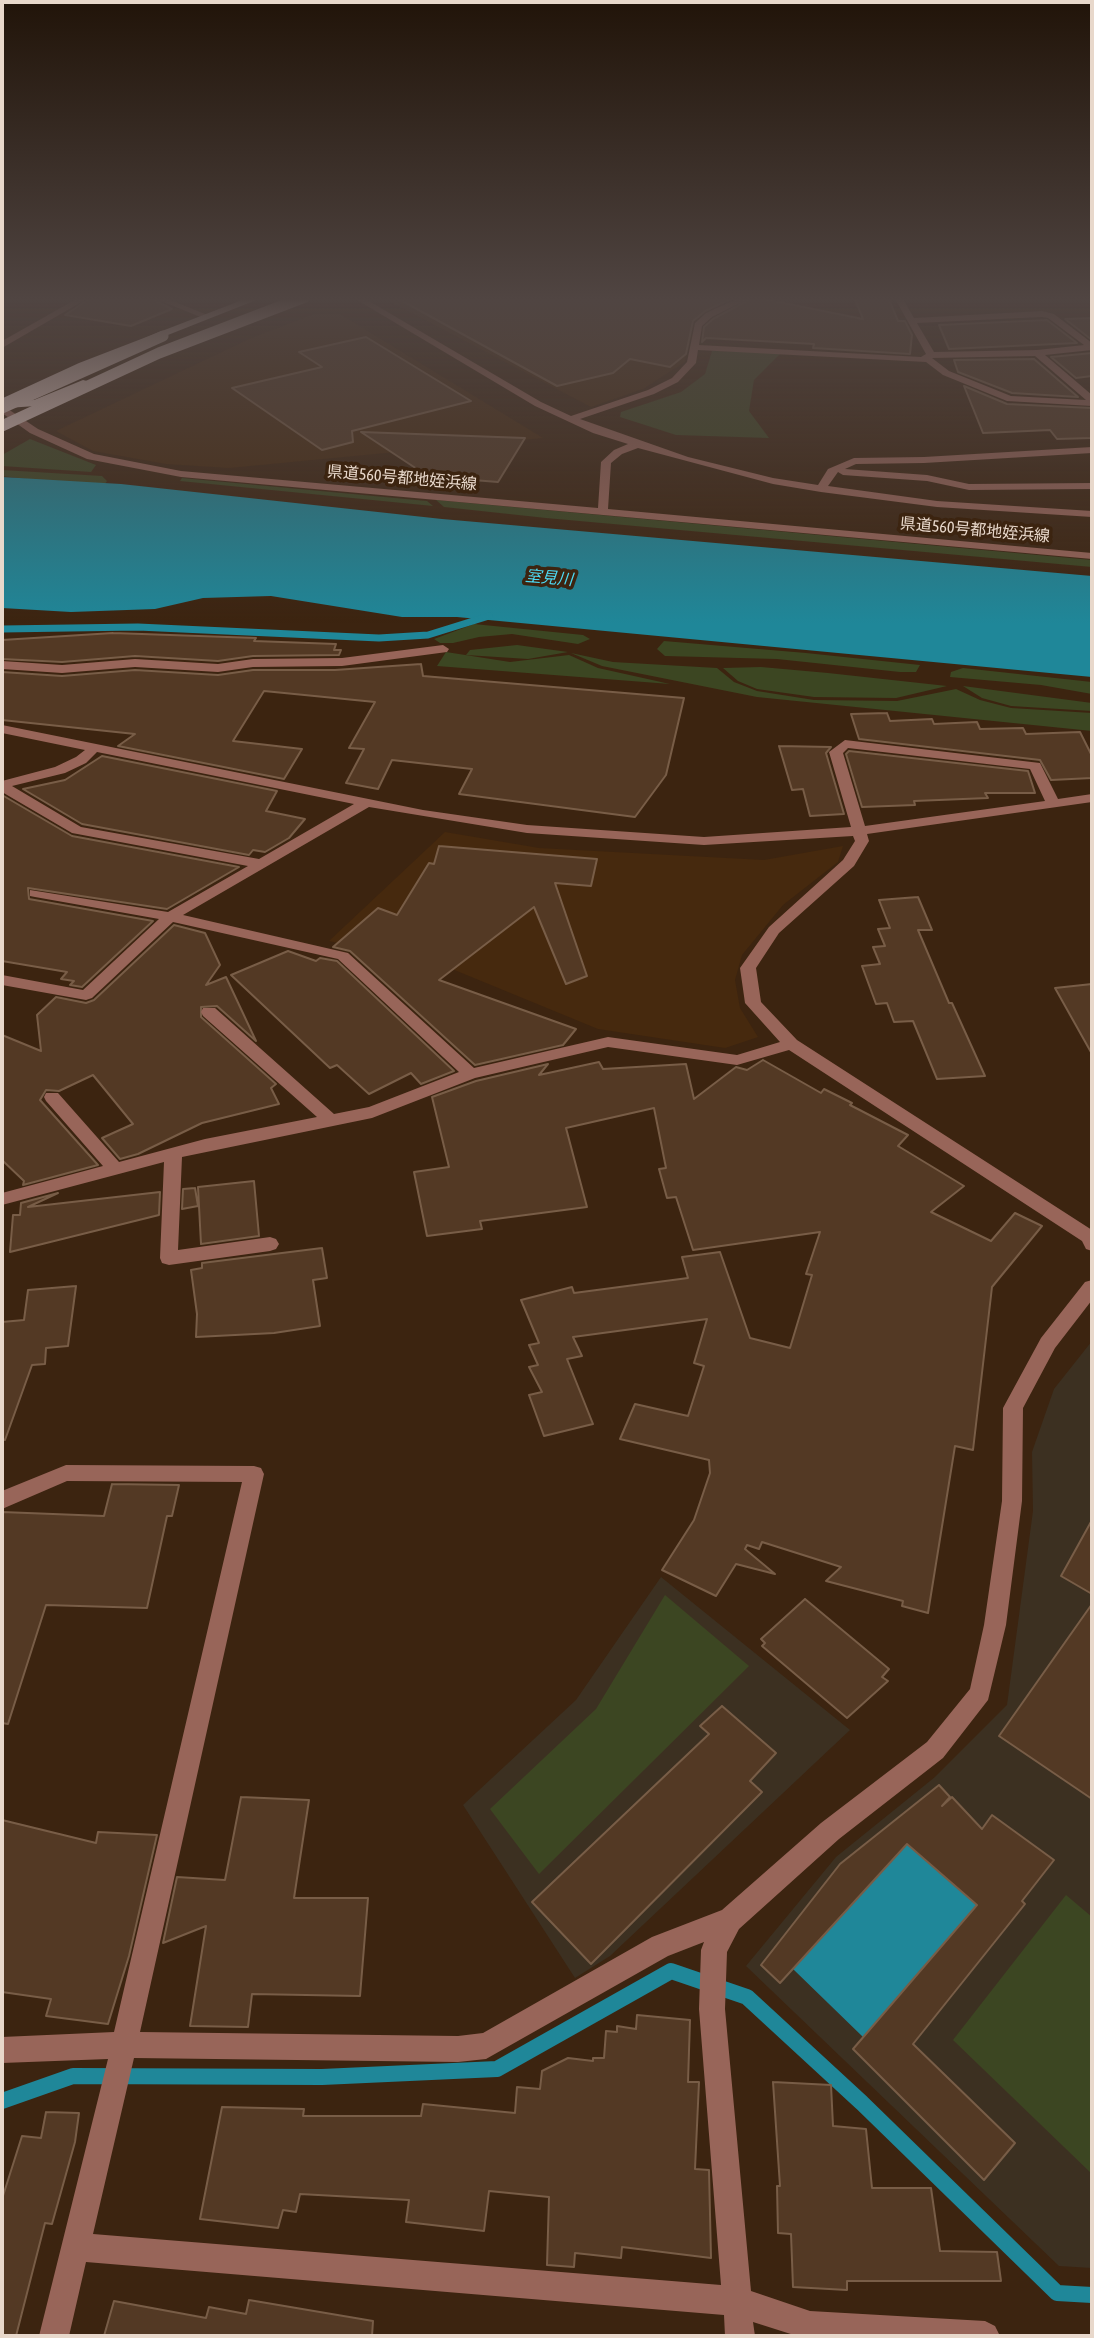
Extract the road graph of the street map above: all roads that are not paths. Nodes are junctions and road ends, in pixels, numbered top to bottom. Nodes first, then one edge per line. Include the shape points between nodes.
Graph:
1 (2, 406) edge
2 (42, 406) edge
3 (53, 406) edge
4 (543, 406) edge
5 (607, 406) edge
6 (571, 419) junction
7 (20, 422) junction
8 (2, 424) edge
9 (2, 432) edge
10 (636, 445) junction
11 (1092, 450) edge
12 (832, 471) junction
13 (1092, 486) edge
14 (821, 489) junction
15 (603, 511) junction
16 (1092, 514) edge
17 (1092, 556) edge
18 (443, 649) dead end
19 (2, 666) edge
20 (2, 729) edge
21 (94, 748) junction
22 (2, 786) edge
23 (1092, 798) edge
24 (1053, 803) junction
25 (364, 804) junction
26 (862, 831) junction
27 (261, 864) junction
28 (35, 893) dead end
29 (170, 917) junction
30 (8, 981) edge
31 (2, 998) edge
32 (209, 1012) dead end
33 (791, 1044) junction
34 (471, 1074) junction
35 (52, 1097) dead end
36 (331, 1120) junction
37 (173, 1153) junction
38 (114, 1168) junction
39 (2, 1199) edge
40 (270, 1244) dead end
41 (1092, 1244) edge
42 (1092, 1287) edge
43 (2, 1500) edge
44 (730, 1920) junction
45 (124, 2045) junction
46 (2, 2050) edge
47 (76, 2247) junction
48 (736, 2301) junction
49 (54, 2336) edge
50 (740, 2336) edge
51 (985, 2336) edge

1 - 7 street, 県道560号都地姪浜線
2 - 8 highway, bridge
3 - 7 highway
4 - 6 street
5 - 6 street
6 - 10 street
7 - 8 highway
7 - 9 highway
7 - 15 street, 県道560号都地姪浜線 via 60,445 127,466
10 - 14 street
10 - 15 street via 606,462
11 - 12 street via 854,461
12 - 13 street via 927,478 969,487
12 - 14 street
14 - 16 street via 937,504
15 - 17 street, 県道560号都地姪浜線
18 - 19 street via 342,662 218,668 135,663 62,669
20 - 21 street
21 - 22 street via 60,770
21 - 25 street
22 - 27 street via 78,830
23 - 24 street
24 - 26 street
24 - 26 street via 1035,766 845,744 836,752
25 - 26 street via 527,829 704,841
25 - 27 street
26 - 33 street via 862,841 849,863 774,930 748,968 754,1003
27 - 29 street
28 - 29 street
29 - 30 street via 86,995
29 - 34 street via 343,956
30 - 31 street
32 - 36 street
33 - 34 street via 737,1060 608,1042
33 - 41 street via 1090,1237
34 - 36 street via 372,1112
35 - 38 street
36 - 37 street
37 - 38 street
37 - 40 street via 169,1258
38 - 39 street
42 - 44 street via 1048,1343 1013,1408 1012,1501 995,1625 980,1693 935,1750 830,1831
43 - 45 street via 66,1473 254,1474
44 - 45 street via 661,1946 486,2046
44 - 48 street via 714,1950 712,2009
45 - 46 street
45 - 47 street
47 - 48 street
47 - 49 street
48 - 50 street
48 - 51 street via 810,2326

